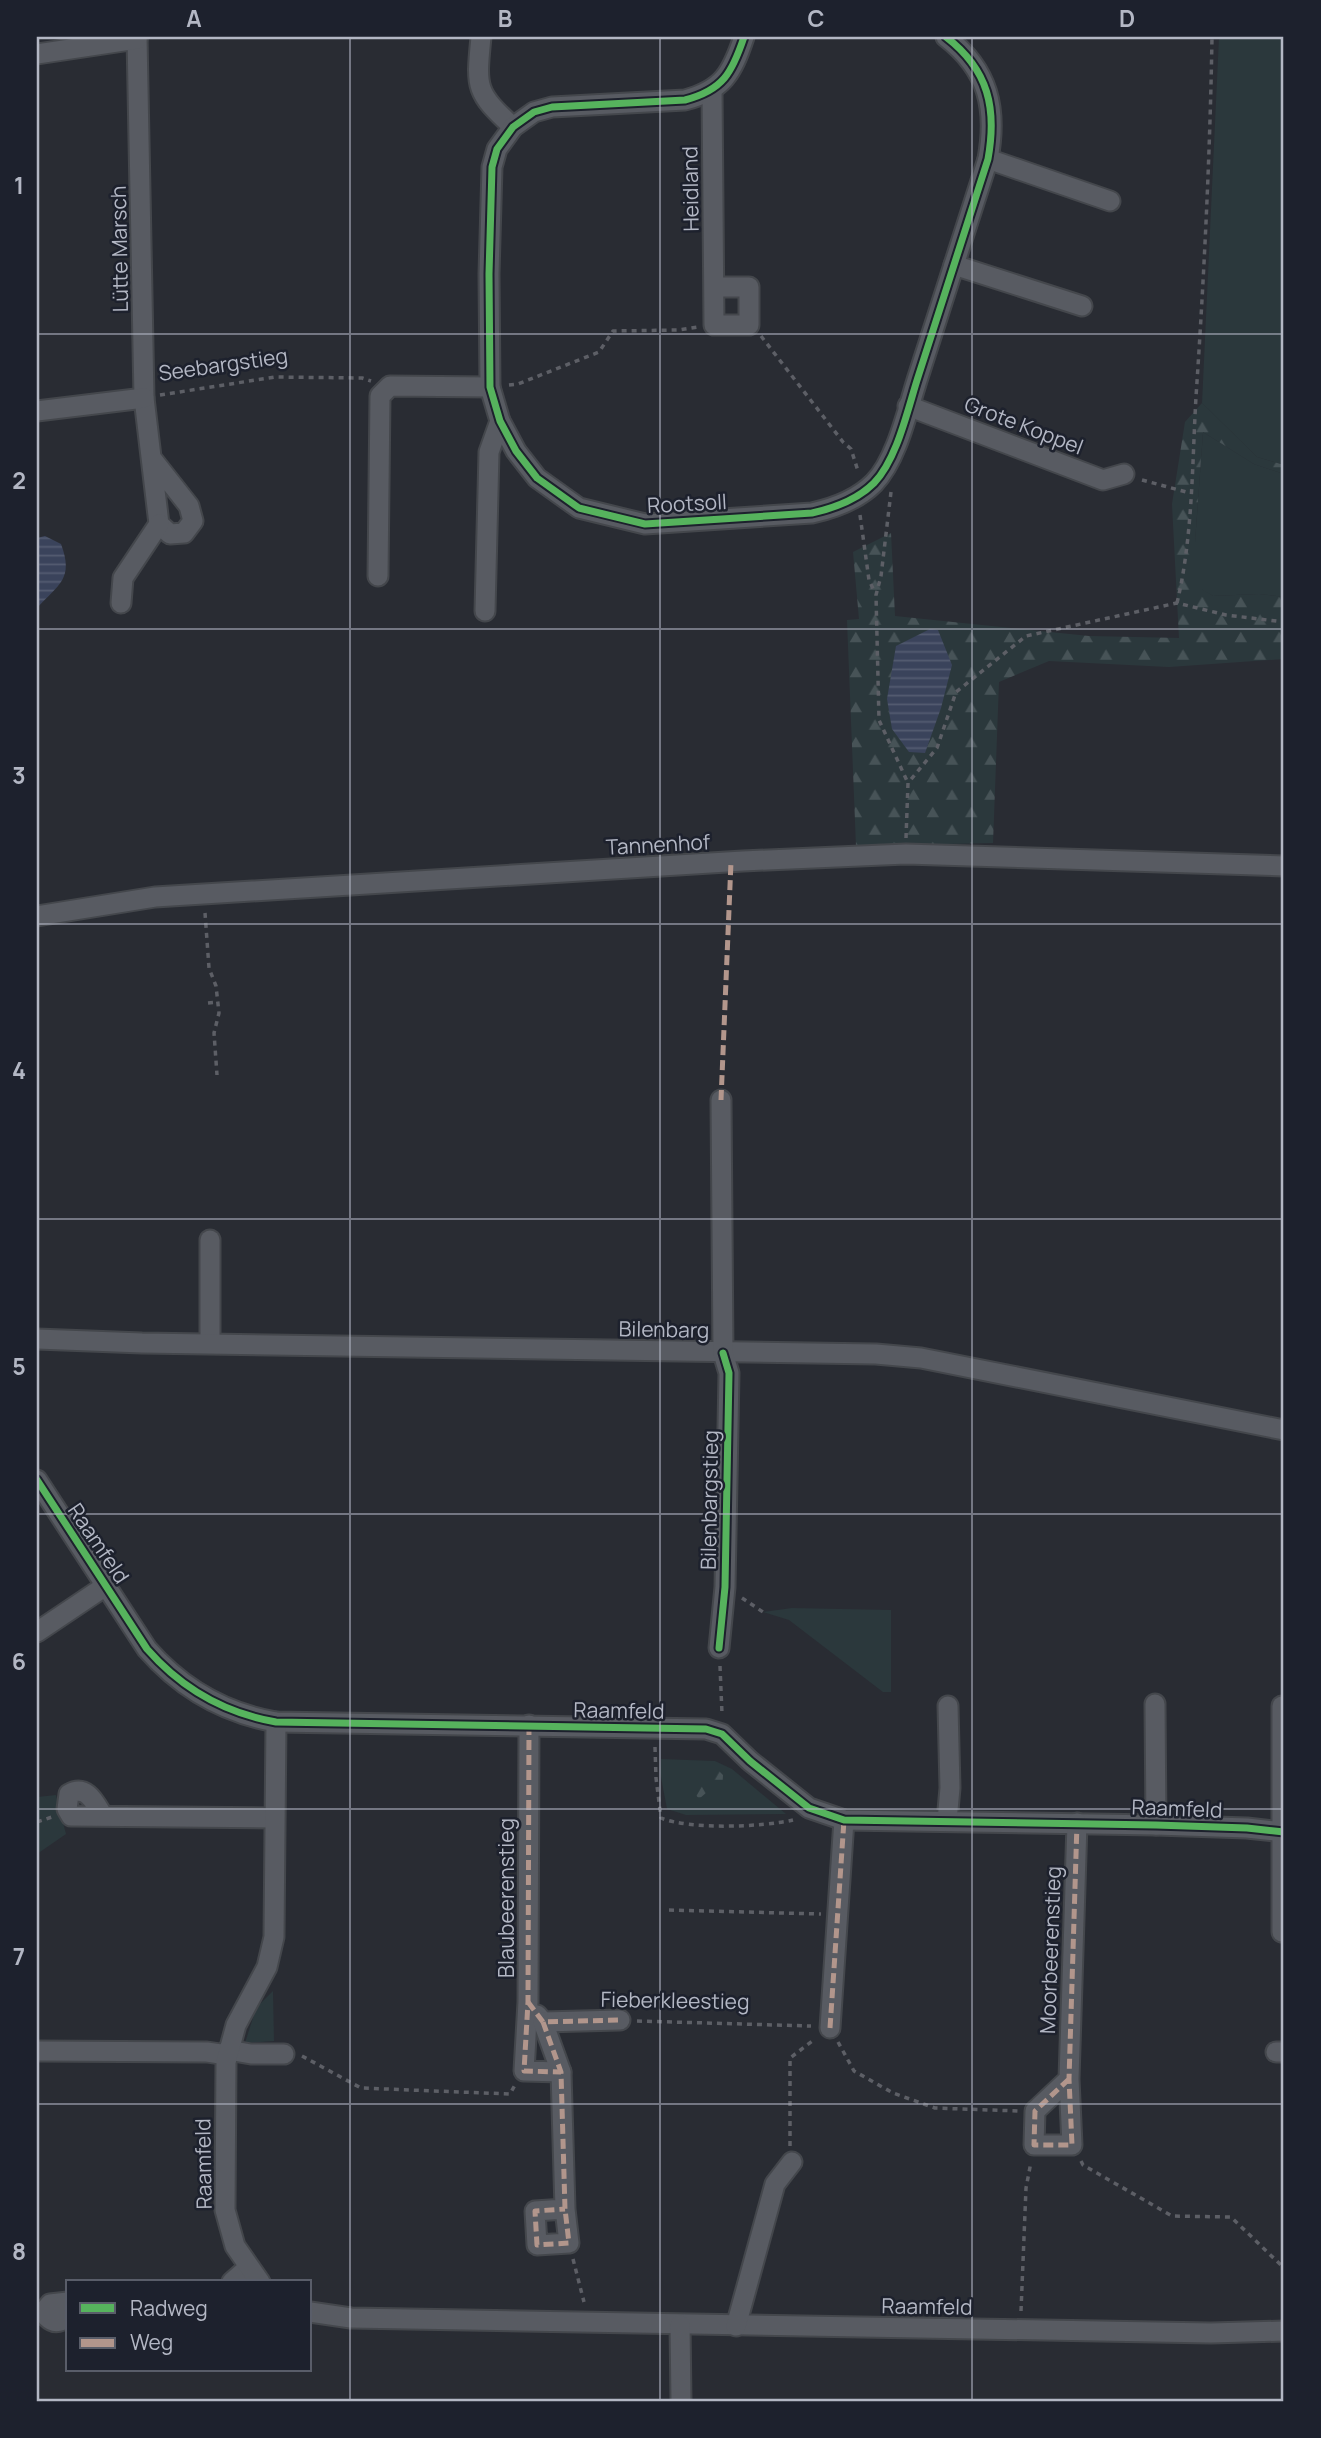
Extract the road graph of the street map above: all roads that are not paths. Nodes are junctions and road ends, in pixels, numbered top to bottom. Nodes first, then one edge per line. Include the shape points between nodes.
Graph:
1 (481, 37) edge
2 (744, 37) edge
3 (946, 37) edge
4 (137, 38) edge
5 (37, 54) edge
6 (712, 90) junction
7 (513, 127) junction
8 (988, 159) junction
9 (1110, 201) dead end
10 (954, 265) junction
11 (714, 287) junction
12 (1082, 306) dead end
13 (490, 387) junction
14 (145, 398) junction
15 (908, 406) junction
16 (37, 411) edge
17 (500, 421) junction
18 (152, 459) junction
19 (1124, 474) road end
20 (159, 524) junction
21 (378, 576) dead end
22 (121, 603) dead end
23 (485, 611) dead end
24 (1284, 866) edge
25 (37, 916) edge
26 (721, 1100) dead end
27 (210, 1240) dead end
28 (37, 1339) edge
29 (210, 1343) junction
30 (723, 1353) junction
31 (1284, 1430) edge
32 (37, 1480) edge
33 (43, 1503) edge
34 (107, 1585) junction
35 (37, 1632) edge
36 (719, 1648) road end
37 (1155, 1704) dead end
38 (948, 1706) dead end
39 (1282, 1706) dead end
40 (276, 1722) junction
41 (529, 1725) junction
42 (1165, 1780) dead end
43 (103, 1816) dead end
44 (274, 1818) junction
45 (844, 1820) junction
46 (947, 1821) junction
47 (1077, 1823) junction
48 (1162, 1825) junction
49 (1283, 1832) edge
50 (1282, 1932) dead end
51 (528, 2002) junction
52 (620, 2020) road end
53 (543, 2022) junction
54 (830, 2028) road end
55 (37, 2051) edge
56 (227, 2052) junction
57 (284, 2054) road end
58 (561, 2072) junction
59 (1069, 2079) junction
60 (791, 2154) road end
61 (565, 2209) junction
62 (254, 2275) edge
63 (66, 2302) edge
64 (312, 2313) edge
65 (66, 2318) edge
66 (680, 2325) junction
67 (736, 2326) junction
68 (1284, 2331) edge
69 (681, 2401) edge

1 - 7 street via 481,94
2 - 6 street via 728,76
3 - 8 street, Rootsoll via 975,66 990,100 993,131
4 - 5 street
4 - 14 street, Lütte Marsch
6 - 7 street, Rootsoll via 685,100 552,107 534,112
6 - 11 street, Heidland
7 - 13 street, Rootsoll via 497,149 492,167
8 - 9 street
8 - 10 street, Rootsoll
10 - 12 street
10 - 15 street, Rootsoll
11 - 11 street, Heidland via 749,287 749,325 714,325
13 - 17 street, Rootsoll
13 - 21 street via 390,386 380,396
14 - 16 street
14 - 18 street, Lütte Marsch
15 - 17 street, Rootsoll via 891,457 875,482 835,508 645,524 579,508 537,478
15 - 19 street, Grote Koppel via 1103,480
17 - 23 street via 489,452
18 - 20 street, Lütte Marsch
18 - 20 street via 189,506 193,521 184,533 170,534
20 - 22 street via 123,578
24 - 25 street, Tannenhof via 906,854 155,897
26 - 30 street, Bilenbargstieg
27 - 29 street
28 - 29 street, Bilenbarg
29 - 30 street, Bilenbarg
30 - 31 street, Bilenbarg via 921,1358
30 - 36 street, Bilenbargstieg via 729,1373 725,1587
32 - 33 street, Raamfeld
33 - 34 street, Raamfeld
34 - 35 street
34 - 40 street, Raamfeld via 147,1649 180,1682 228,1710
37 - 48 street
38 - 46 street
39 - 49 street
40 - 41 street, Raamfeld
40 - 44 street, Raamfeld
41 - 45 street, Raamfeld via 706,1729 722,1734 809,1808
41 - 51 street, Blaubeerenstieg
42 - 48 street
43 - 44 street
44 - 56 street, Raamfeld via 272,1952
45 - 46 street, Raamfeld
45 - 54 street
46 - 47 street, Raamfeld
47 - 48 street, Raamfeld
47 - 59 street, Moorbeerenstieg
48 - 49 street, Raamfeld
49 - 50 street
51 - 53 street
51 - 58 street, Blaubeerenstieg via 524,2071
52 - 53 street, Fieberkleestieg
53 - 58 street
55 - 56 street
56 - 57 street
56 - 62 street, Raamfeld via 225,2210 230,2233
58 - 61 street
59 - 59 street, Moorbeerenstieg via 1035,2111 1034,2145 1072,2145
60 - 67 street via 775,2184
61 - 61 street via 569,2243 537,2245 535,2211
63 - 65 street via 50,2304 45,2310 54,2322
64 - 66 street, Raamfeld via 360,2319
66 - 67 street, Raamfeld
66 - 69 street
67 - 68 street, Raamfeld

